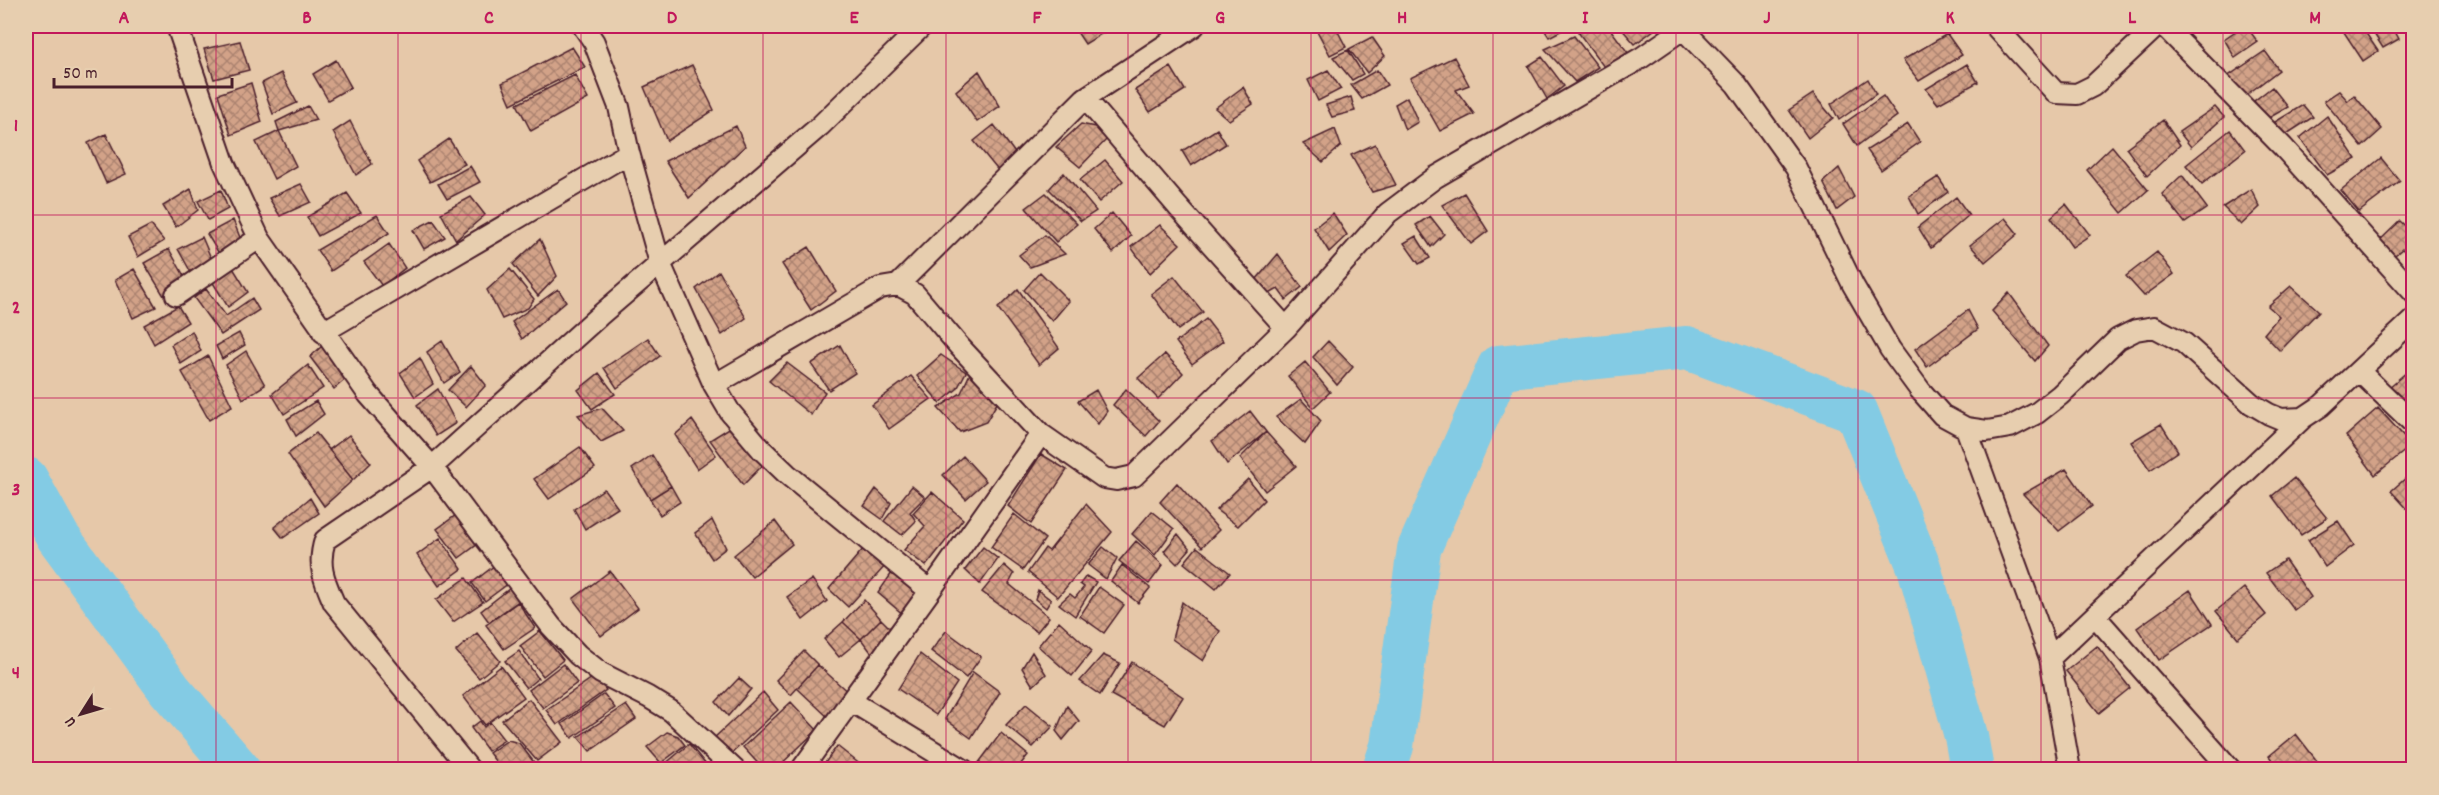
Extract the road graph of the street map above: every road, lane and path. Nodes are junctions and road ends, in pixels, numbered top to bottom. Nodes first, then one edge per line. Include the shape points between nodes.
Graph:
1 (177, 26) edge
2 (583, 26) edge
3 (922, 26) edge
4 (1194, 26) edge
5 (1995, 26) edge
6 (2157, 26) edge
7 (2164, 26) edge
8 (1685, 27) edge
9 (1085, 98) junction
10 (629, 153) junction
11 (259, 238) junction
12 (660, 263) junction
13 (898, 285) junction
14 (2414, 293) edge
15 (176, 295) dead end
16 (2414, 319) edge
17 (1286, 328) junction
18 (323, 332) junction
19 (2359, 371) junction
20 (714, 385) junction
21 (2303, 417) junction
22 (2414, 424) edge
23 (1966, 428) junction
24 (1041, 434) junction
25 (432, 467) junction
26 (930, 591) junction
27 (2095, 615) junction
28 (2050, 658) junction
29 (850, 701) junction
30 (470, 770) edge
31 (735, 770) edge
32 (801, 770) edge
33 (964, 770) edge
34 (2070, 770) edge
35 (2232, 770) edge

1 - 11 street via 224,163
2 - 10 street via 594,42 619,107
3 - 12 street via 820,126
4 - 9 street
5 - 6 street via 2056,93 2077,94 2093,86
7 - 14 street via 2283,147
8 - 17 street via 1641,58 1410,195 1388,213
8 - 23 street via 1736,84 1796,168 1853,285 1890,349 1942,415
9 - 13 street
9 - 17 street
10 - 12 street
10 - 18 street
11 - 15 street
11 - 18 street
12 - 20 street
12 - 25 street
13 - 20 street via 880,288
13 - 24 street via 915,294
16 - 19 street
17 - 24 street via 1134,476 1104,478
18 - 25 street via 368,394
19 - 21 street
19 - 22 street
20 - 26 street via 730,412 787,474
21 - 23 street via 2281,419 2269,414 2184,343 2154,327 2118,339 2037,413 2010,427 1987,431
21 - 27 street
23 - 28 street
24 - 26 street
25 - 30 street via 325,540 320,556 324,580 334,603
25 - 31 street via 551,626 578,655 601,673 672,711
26 - 29 street
27 - 28 street
27 - 35 street
28 - 34 street
29 - 32 street
29 - 33 street

